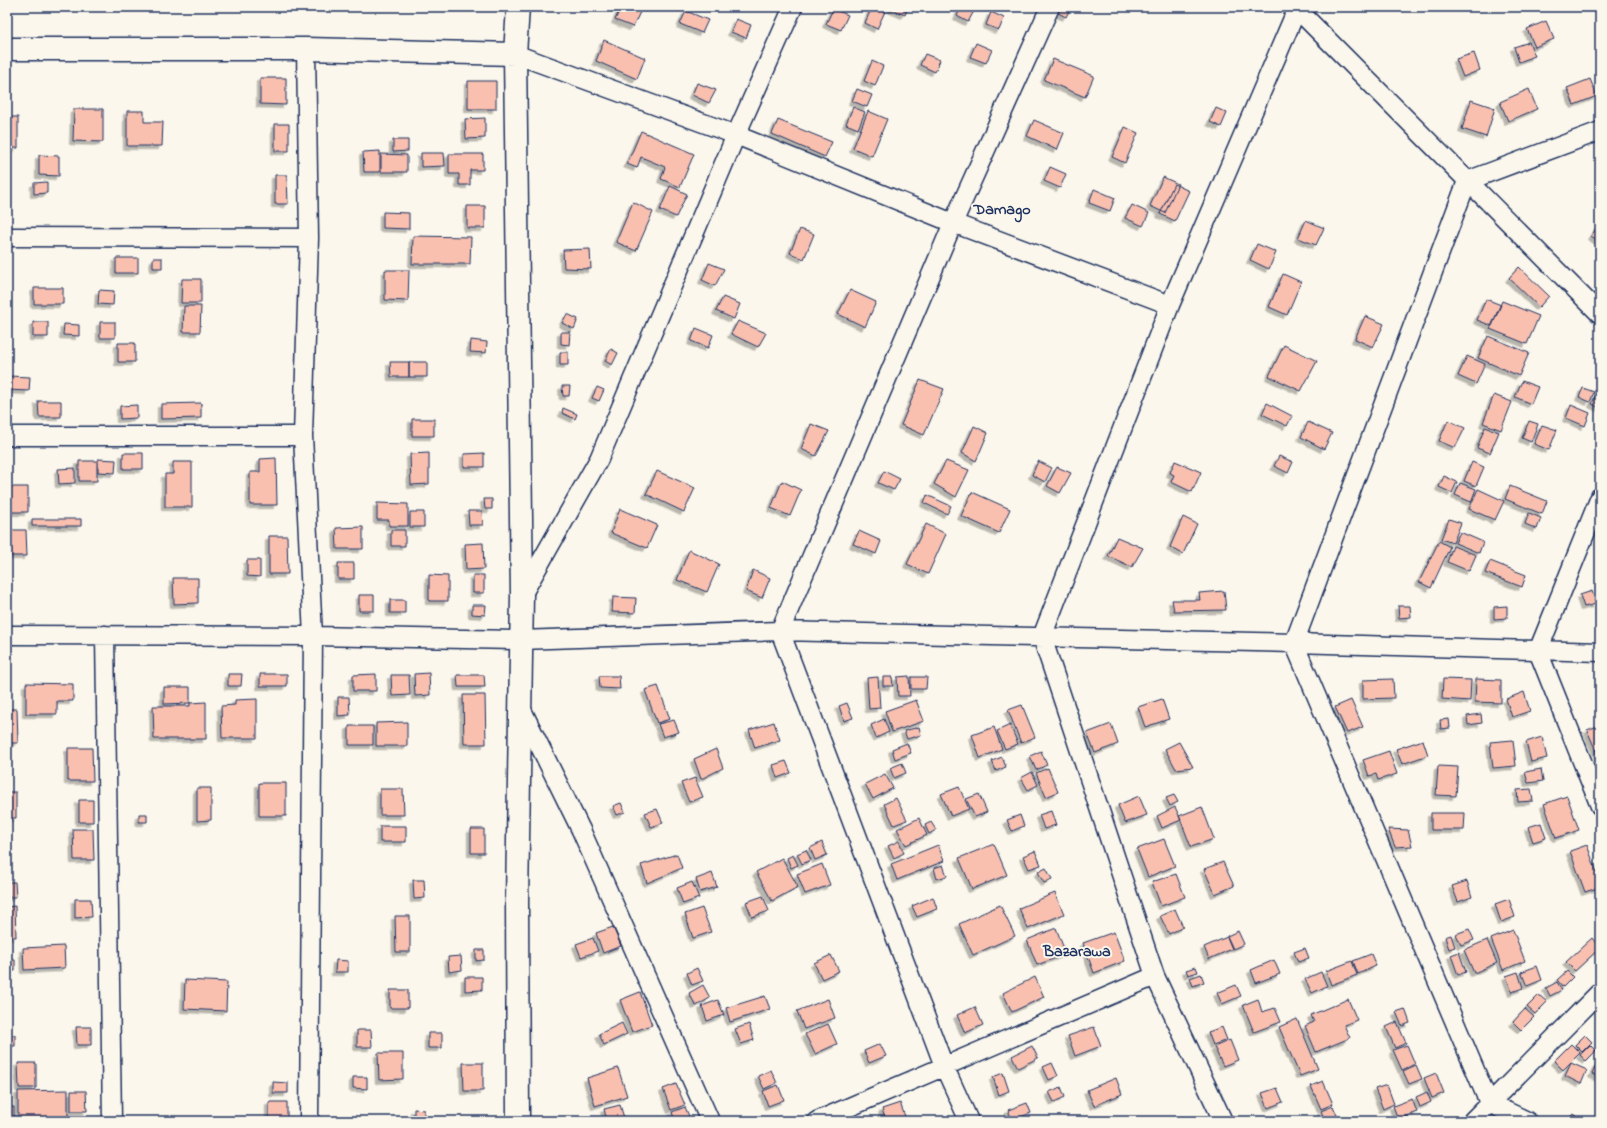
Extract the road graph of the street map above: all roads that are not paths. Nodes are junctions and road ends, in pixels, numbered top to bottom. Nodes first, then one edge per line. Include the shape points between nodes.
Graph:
1 (518, 7) edge
2 (793, 7) edge
3 (1050, 7) edge
4 (1298, 8) edge
5 (7, 49) edge
6 (306, 49) junction
7 (515, 54) junction
8 (1600, 131) edge
9 (736, 135) junction
10 (1467, 180) junction
11 (953, 223) junction
12 (7, 237) edge
13 (309, 238) junction
14 (1170, 305) junction
15 (1600, 314) edge
16 (7, 436) edge
17 (303, 436) junction
18 (1600, 497) edge
19 (522, 595) junction
20 (780, 631) junction
21 (7, 635) edge
22 (105, 635) junction
23 (313, 636) junction
24 (1042, 637) junction
25 (520, 640) junction
26 (1294, 643) junction
27 (1538, 651) junction
28 (1600, 652) edge
29 (520, 706) junction
30 (1600, 806) edge
31 (1155, 976) junction
32 (1600, 992) edge
33 (944, 1066) junction
34 (1489, 1103) junction
35 (112, 1121) edge
36 (309, 1121) edge
37 (518, 1121) edge
38 (710, 1121) edge
39 (817, 1121) edge
40 (969, 1121) edge
41 (1223, 1121) edge
42 (1472, 1121) edge
43 (1527, 1121) edge

1 - 7 main road
2 - 9 street
3 - 11 street
4 - 10 street
4 - 14 street
5 - 6 main road
6 - 7 main road
6 - 13 street
7 - 9 street
7 - 19 main road
8 - 10 street
9 - 11 street
9 - 19 street via 599,459
10 - 15 street
10 - 26 street
11 - 14 street
11 - 20 street
12 - 13 street
13 - 17 street
14 - 24 street
16 - 17 street
17 - 23 street
18 - 27 street
19 - 25 main road
20 - 24 street
20 - 25 street
20 - 33 street
21 - 22 street
22 - 23 street
22 - 35 street
23 - 25 street
23 - 36 street
24 - 26 street
24 - 31 street
25 - 29 main road
26 - 27 street
26 - 34 street
27 - 28 street
27 - 30 street
29 - 37 main road via 517,902
29 - 38 street via 581,830
31 - 33 street
31 - 41 street
32 - 34 street
33 - 39 street
33 - 40 street
34 - 42 street
34 - 43 street

